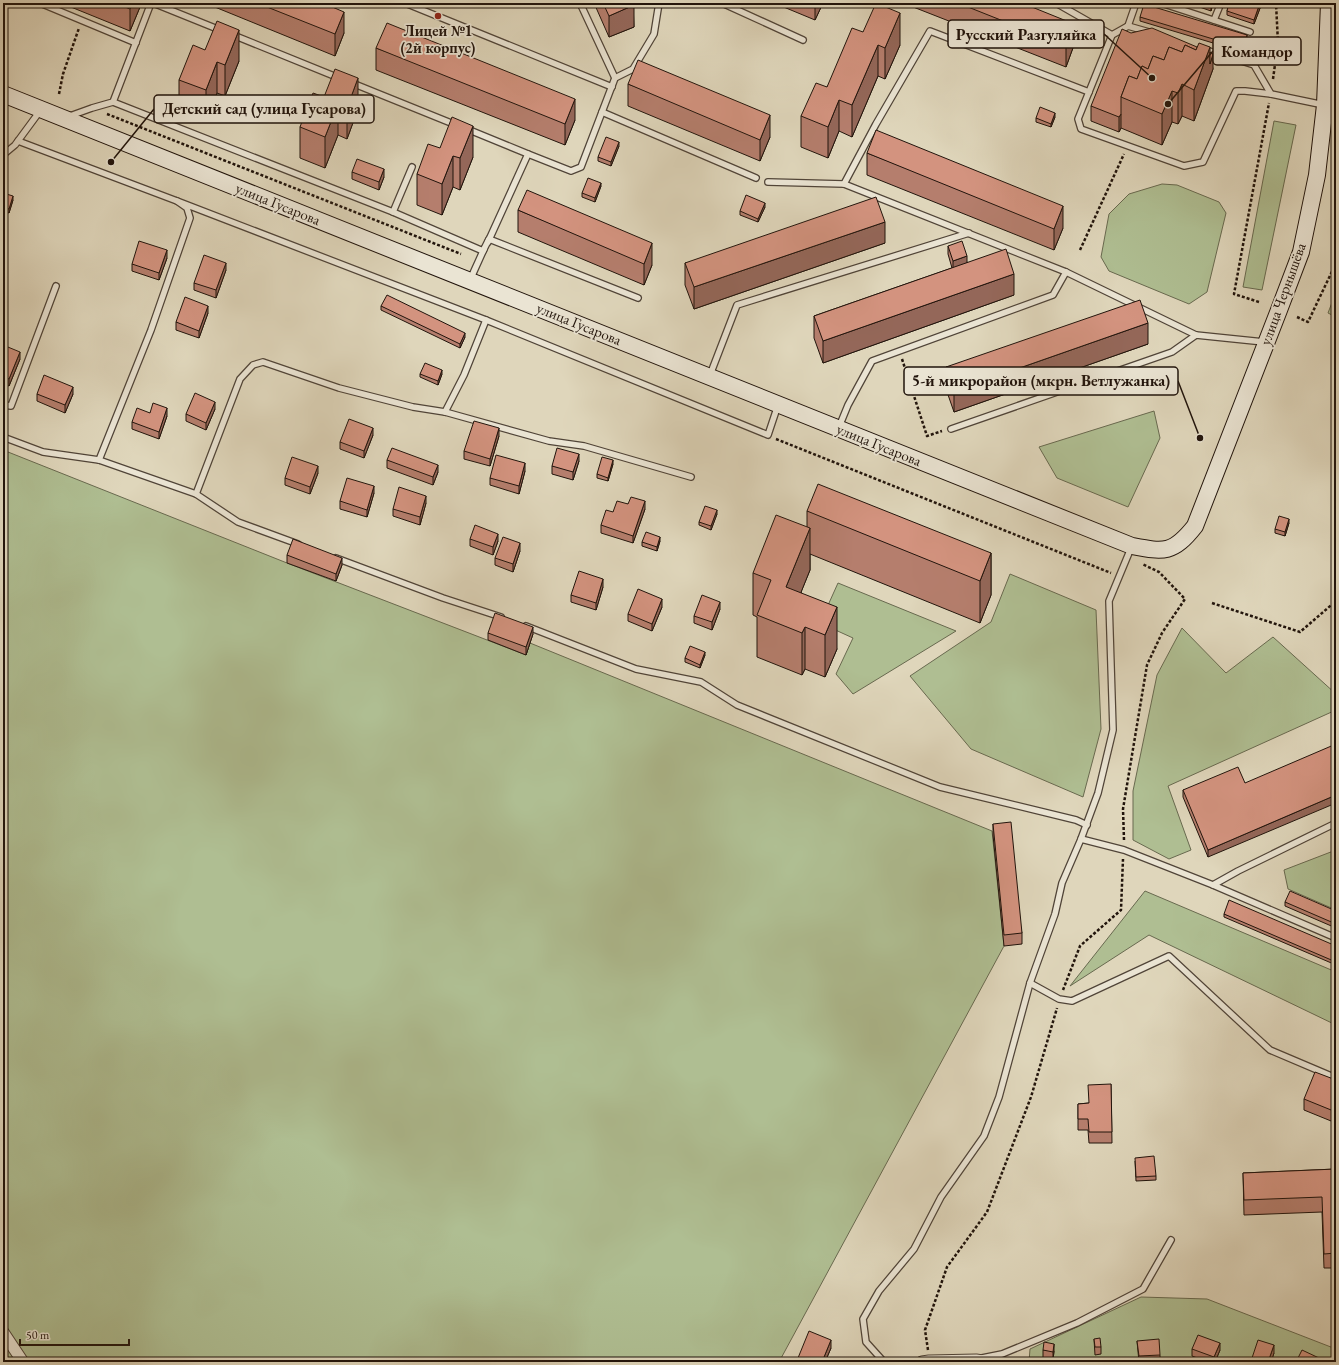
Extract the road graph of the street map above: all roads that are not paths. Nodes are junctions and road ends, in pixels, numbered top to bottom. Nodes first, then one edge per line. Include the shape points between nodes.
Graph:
1 (40, 3) edge
2 (152, 3) edge
3 (405, 3) edge
4 (580, 3) edge
5 (658, 3) edge
6 (722, 3) edge
7 (1056, 3) edge
8 (1136, 3) edge
9 (1161, 3) edge
10 (1221, 3) edge
11 (1329, 3) edge
12 (1214, 20) junction
13 (1128, 26) junction
14 (1250, 32) dead end
15 (1157, 35) edge
16 (1112, 36) junction
17 (803, 40) dead end
18 (136, 43) junction
19 (1194, 47) edge
20 (615, 78) junction
21 (612, 87) junction
22 (1089, 92) junction
23 (3, 94) edge
24 (1271, 94) junction
25 (113, 102) junction
26 (1325, 105) junction
27 (41, 109) junction
28 (602, 112) junction
29 (64, 118) junction
30 (18, 140) junction
31 (528, 154) junction
32 (3, 155) edge
33 (412, 167) dead end
34 (756, 178) dead end
35 (768, 182) dead end
36 (844, 184) junction
37 (177, 201) junction
38 (393, 212) junction
39 (970, 233) junction
40 (489, 239) junction
41 (483, 251) junction
42 (1066, 272) junction
43 (469, 280) junction
44 (56, 286) dead end
45 (638, 298) dead end
46 (486, 320) junction
47 (1196, 335) junction
48 (1267, 342) junction
49 (710, 376) junction
50 (3, 405) edge
51 (778, 405) junction
52 (445, 412) junction
53 (838, 429) junction
54 (950, 429) road end
55 (3, 437) edge
56 (99, 460) junction
57 (690, 477) dead end
58 (196, 494) junction
59 (304, 546) edge
60 (1156, 550) joint
61 (1129, 551) junction
62 (333, 557) edge
63 (507, 620) edge
64 (522, 624) edge
65 (1336, 823) edge
66 (1087, 825) junction
67 (1081, 840) junction
68 (1213, 886) junction
69 (1336, 938) edge
70 (1030, 983) junction
71 (1336, 1078) edge
72 (1171, 1240) dead end
73 (3, 1332) edge
74 (976, 1360) junction
75 (925, 1361) edge
76 (23, 1362) edge
77 (884, 1362) edge
78 (989, 1362) edge

1 - 18 lane
2 - 18 lane
2 - 31 lane
3 - 21 lane
4 - 20 lane
5 - 20 lane via 654,34 633,69
6 - 17 lane
7 - 16 lane
8 - 13 lane
9 - 12 lane
10 - 12 lane
11 - 26 street, улица Чернышёва
12 - 14 lane
13 - 15 lane
13 - 16 lane
16 - 22 lane
18 - 25 lane
19 - 24 lane via 1254,65
20 - 21 lane
21 - 28 lane
22 - 24 lane via 1078,119 1081,129 1184,166 1203,162 1236,91
22 - 36 lane via 930,31
23 - 27 street, улица Гусарова
24 - 26 lane
25 - 29 lane
25 - 38 lane
26 - 48 street, улица Чернышёва via 1317,175 1301,252
27 - 29 street, улица Гусарова
27 - 30 lane
28 - 31 lane via 581,167 571,171
28 - 34 lane
29 - 43 street, улица Гусарова
30 - 32 lane
30 - 37 lane
31 - 40 lane
33 - 38 lane
35 - 36 lane
36 - 39 lane
37 - 46 lane
37 - 56 lane via 187,208 190,218 151,330
38 - 41 lane
39 - 42 lane
39 - 49 lane via 737,305
40 - 41 lane
40 - 45 lane
41 - 43 lane
42 - 47 lane
42 - 53 lane via 1053,296 872,361 848,404
43 - 49 street, улица Гусарова
44 - 50 lane via 11,406
46 - 51 lane via 768,436
46 - 52 lane via 464,375
47 - 48 lane
47 - 54 lane via 1172,352
48 - 60 street, улица Чернышёва via 1195,526 1184,540 1172,547
49 - 51 street, улица Гусарова
51 - 53 street, улица Гусарова
52 - 57 lane via 549,441 584,446
52 - 58 lane via 413,407 339,388 264,362 252,365 240,379
53 - 61 street, улица Гусарова
55 - 56 lane via 43,452
56 - 58 lane
58 - 59 lane via 238,522
60 - 61 street, улица Гусарова
61 - 66 lane via 1109,601 1113,730 1098,793
62 - 63 lane
64 - 66 lane via 636,669 701,682 738,705 940,787 1076,820
65 - 68 lane
66 - 67 lane
67 - 68 lane via 1124,850
67 - 70 lane via 1062,883 1055,914
68 - 69 lane
70 - 71 lane via 1059,999 1072,1001 1169,956 1270,1050
70 - 77 lane via 999,1096 984,1136 941,1197 914,1249 879,1291 863,1318 866,1342
72 - 74 lane via 1143,1289 1077,1323 1002,1354
73 - 76 street
74 - 75 street
74 - 78 street

